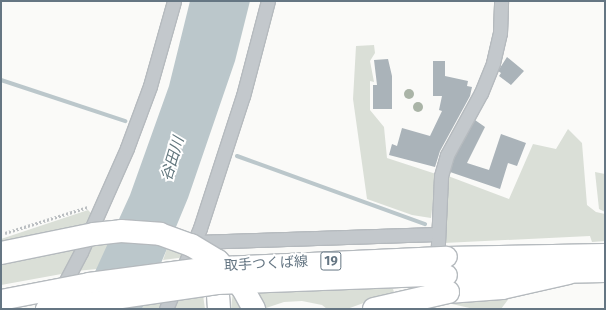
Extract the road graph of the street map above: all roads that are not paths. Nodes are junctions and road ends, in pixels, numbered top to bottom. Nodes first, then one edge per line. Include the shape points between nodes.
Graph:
1 (174, 1) edge
2 (268, 1) edge
3 (501, 1) edge
4 (438, 234) junction
5 (195, 242) junction
6 (1, 253) edge
7 (605, 254) edge
8 (605, 272) edge
9 (568, 273) joint
10 (216, 276) junction
11 (445, 283) edge
12 (1, 300) edge
13 (46, 309) edge
14 (51, 309) edge
15 (166, 309) edge
16 (219, 309) edge
17 (254, 309) edge
18 (374, 309) edge

1 - 14 street via 140,117 102,206
2 - 5 street via 243,96
3 - 4 street via 500,33 493,63 481,93 447,155 443,169
4 - 5 street
4 - 11 street
5 - 15 street
6 - 17 highway, bridge via 94,234 121,231 160,234 191,245 218,261 243,289
7 - 11 main road, 取手つくば線 / 19
8 - 9 main road
9 - 11 highway via 502,288
10 - 11 main road, 取手つくば線 / 19, bridge
10 - 12 main road, 取手つくば線 / 19, bridge via 89,283
10 - 13 main road, 取手つくば線 / 19, bridge
10 - 16 highway
11 - 18 highway, bridge

